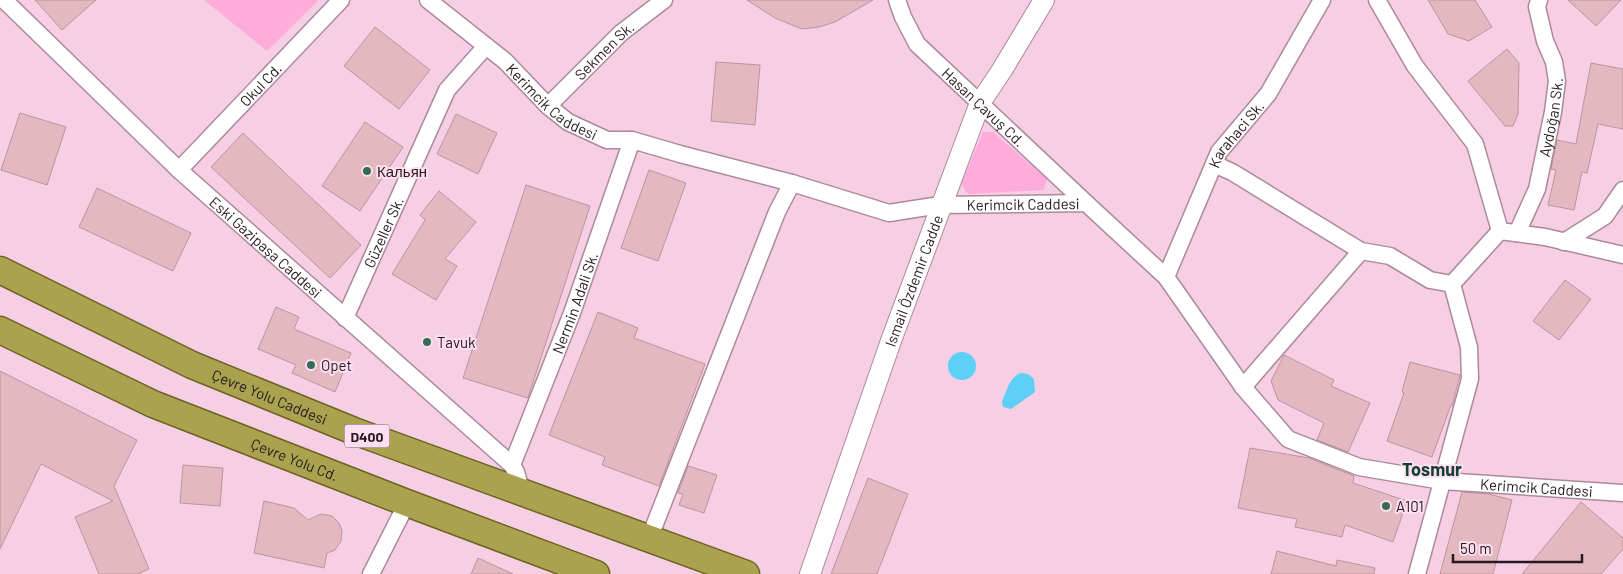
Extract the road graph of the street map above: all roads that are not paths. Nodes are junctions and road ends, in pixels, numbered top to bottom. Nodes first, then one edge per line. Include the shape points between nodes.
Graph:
1 (4, 0) edge
2 (341, 0) edge
3 (428, 0) edge
4 (664, 0) edge
5 (897, 0) edge
6 (1044, 0) edge
7 (1322, 0) edge
8 (1377, 0) edge
9 (1539, 0) edge
10 (486, 46) junction
11 (980, 103) junction
12 (548, 106) junction
13 (632, 140) junction
14 (1214, 164) junction
15 (179, 170) junction
16 (792, 183) junction
17 (1623, 190) edge
18 (1086, 203) junction
19 (940, 205) junction
20 (1500, 231) junction
21 (1517, 233) junction
22 (1564, 242) junction
23 (1361, 251) junction
24 (1623, 255) edge
25 (0, 270) edge
26 (1166, 277) junction
27 (1452, 284) junction
28 (345, 318) junction
29 (0, 330) edge
30 (1243, 387) junction
31 (512, 465) junction
32 (1442, 481) junction
33 (1623, 493) edge
34 (522, 494) junction
35 (408, 503) junction
36 (649, 539) junction
37 (371, 574) edge
38 (596, 574) edge
39 (746, 574) edge
40 (810, 574) edge
41 (1417, 574) edge

1 - 15 street, Eski Gazipaşa Caddesi
2 - 15 street, Okul Cd.
3 - 10 street, Kerimcik Caddesi
4 - 12 street, Sekmen Sk. via 621,33
5 - 11 street, Hasan Çavuş Cd. via 917,44
6 - 11 street, Ismail Ôzdemir Cadde
7 - 14 street, Karahaci Sk. via 1268,94 1219,152
8 - 20 street via 1415,66 1475,144
9 - 21 street, Aydoğan Sk. via 1537,7 1558,81 1537,188
10 - 12 street, Kerimcik Caddesi
10 - 28 street, Güzeller Sk. via 447,90
11 - 18 street, Hasan Çavuş Cd.
11 - 19 street, Ismail Ôzdemir Cadde
12 - 13 street, Kerimcik Caddesi via 568,122 607,140
13 - 16 street, Kerimcik Caddesi
13 - 31 street, Nermin Adali Sk. via 572,313
14 - 23 street
14 - 26 street, Karahaci Sk.
15 - 28 street, Eski Gazipaşa Caddesi
16 - 19 street, Kerimcik Caddesi via 889,213
16 - 36 street via 777,212
17 - 22 street via 1605,216
18 - 19 street, Kerimcik Caddesi
18 - 26 street, Kerimcik Caddesi
19 - 40 street, Ismail Ôzdemir Cadde
20 - 21 street
20 - 27 street
21 - 22 street
22 - 24 street
23 - 27 street via 1390,256 1430,280
23 - 30 street
25 - 34 highway, Çevre Yolu Caddesi / D400 via 192,365
26 - 30 street, Kerimcik Caddesi
27 - 32 street via 1469,347 1470,379
28 - 31 street, Eski Gazipaşa Caddesi
29 - 35 highway, Çevre Yolu Cd. via 153,404
30 - 32 street, Kerimcik Caddesi via 1288,439 1359,468
31 - 34 street, Eski Gazipaşa Caddesi
32 - 33 street, Kerimcik Caddesi
32 - 41 street
34 - 36 highway, Çevre Yolu Caddesi / D400
35 - 37 street
35 - 38 highway, Çevre Yolu Cd.
36 - 39 highway, Çevre Yolu Caddesi / D400

